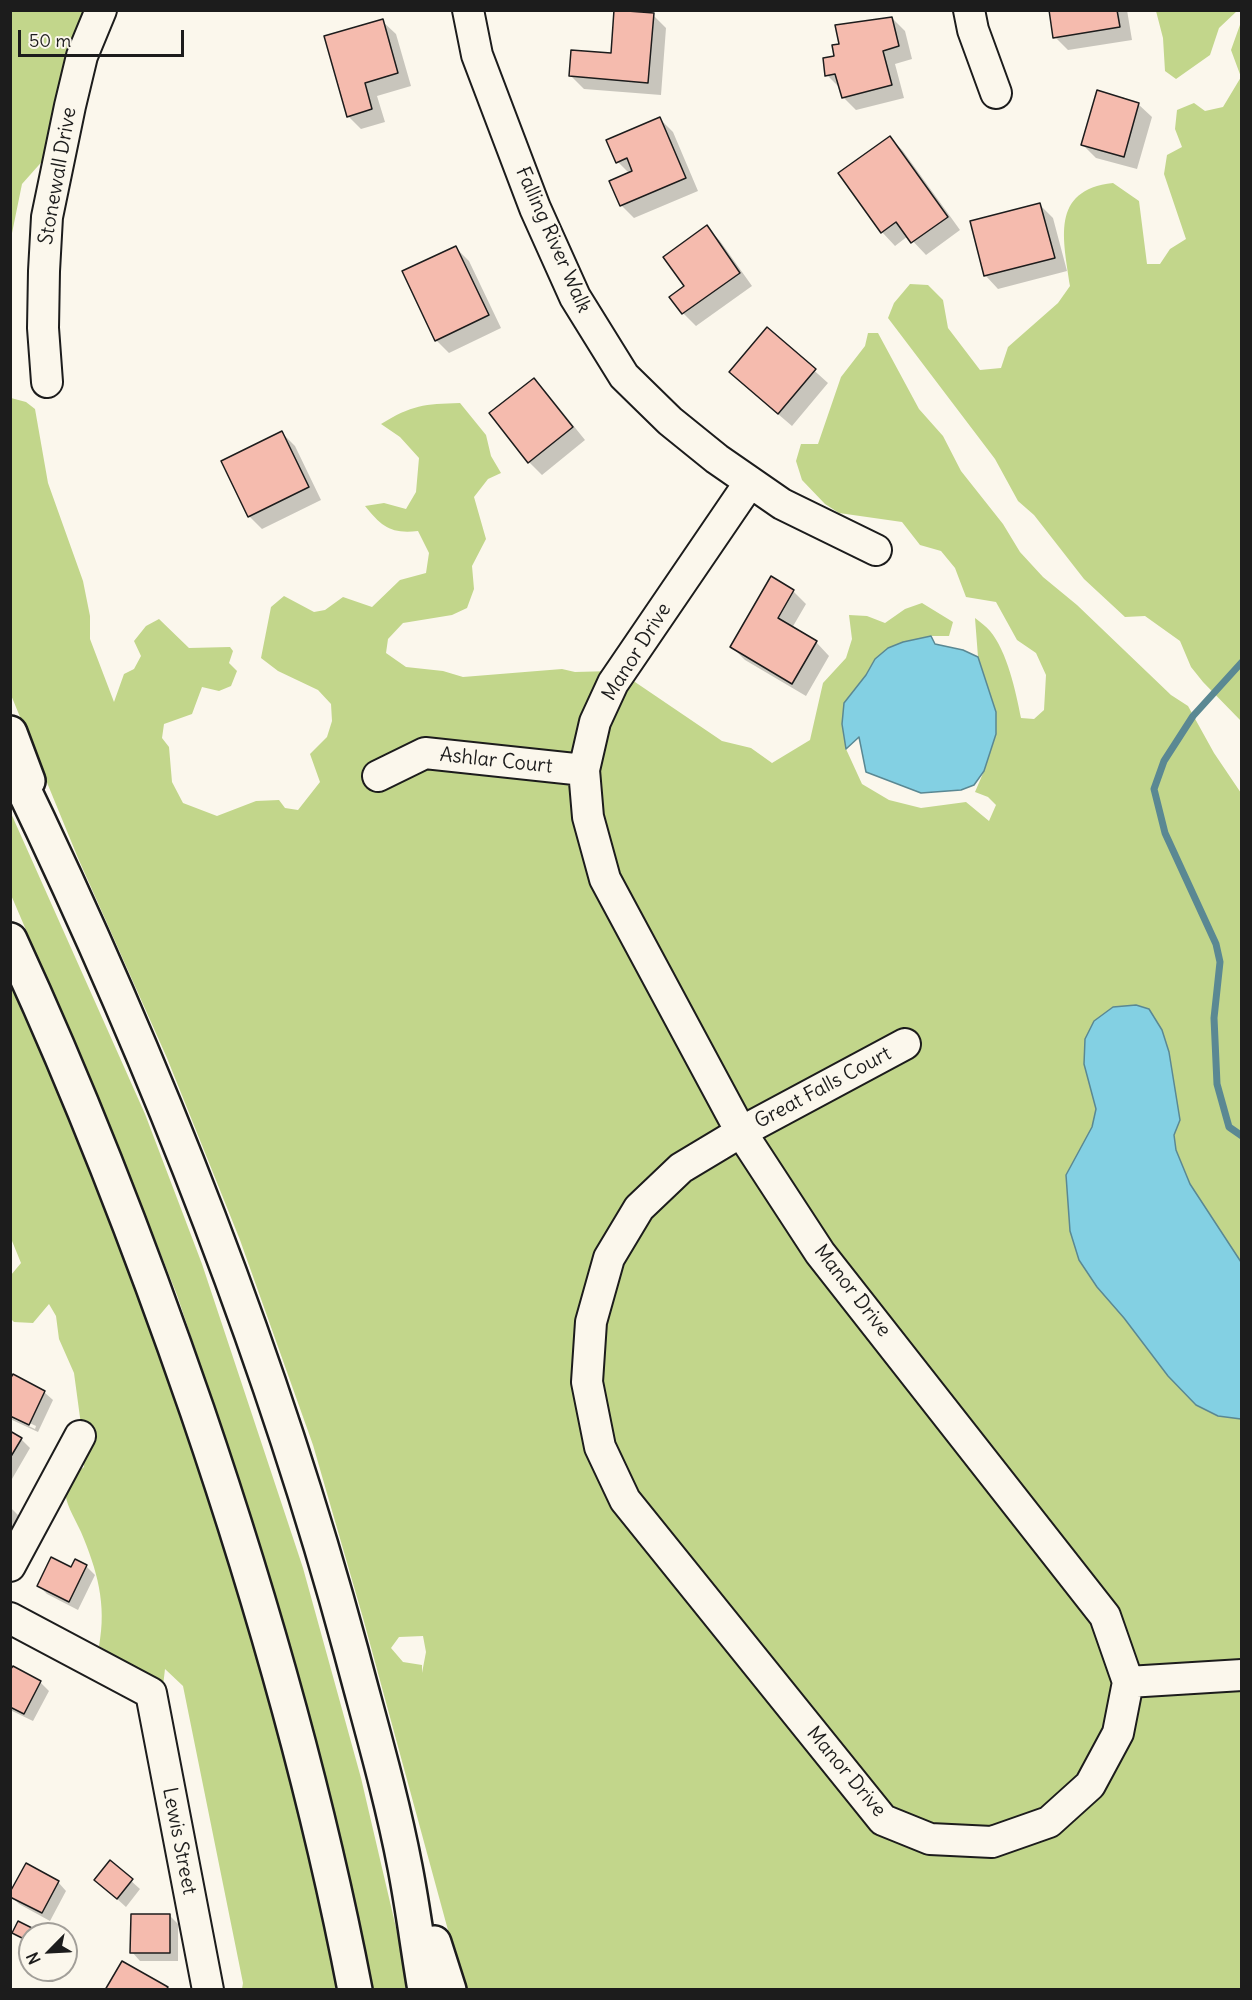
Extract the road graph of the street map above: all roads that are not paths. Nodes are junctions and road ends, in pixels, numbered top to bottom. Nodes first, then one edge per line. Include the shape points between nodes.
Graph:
1 (101, 10) edge
2 (468, 10) edge
3 (969, 10) edge
4 (996, 93) dead end
5 (48, 382) dead end
6 (750, 482) junction
7 (876, 550) dead end
8 (10, 733) edge
9 (10, 761) edge
10 (584, 770) junction
11 (378, 776) dead end
12 (53, 850) junction
13 (10, 940) edge
14 (905, 1044) dead end
15 (741, 1132) junction
16 (80, 1436) dead end
17 (10, 1566) edge
18 (10, 1618) edge
19 (1242, 1675) edge
20 (1128, 1682) junction
21 (405, 1865) junction
22 (208, 1989) edge
23 (355, 1989) edge
24 (425, 1989) edge
25 (449, 1989) edge

1 - 5 street, Stonewall Drive via 82,56 47,217 43,328
2 - 6 street, Falling River Walk via 477,55 535,208 575,297 624,376 670,421
3 - 4 street
6 - 7 street, Falling River Walk via 782,504
6 - 10 street, Manor Drive via 613,683 595,722
8 - 12 highway
9 - 12 highway
10 - 11 street, Ashlar Court via 425,753
10 - 15 street, Manor Drive via 588,817 605,879
12 - 21 highway via 169,1114 234,1282 320,1541
13 - 23 highway via 70,1073 127,1215 227,1500 304,1767
14 - 15 street, Great Falls Court
15 - 20 street, Manor Drive via 820,1253 1105,1616
15 - 20 street, Manor Drive via 681,1168 639,1208 609,1258 591,1322 587,1382 600,1447 625,1500 883,1820 930,1839 992,1842 1049,1822 1090,1785 1118,1733
16 - 17 street
18 - 22 street, Lewis Street via 151,1693
19 - 20 street
21 - 24 highway
21 - 25 highway

